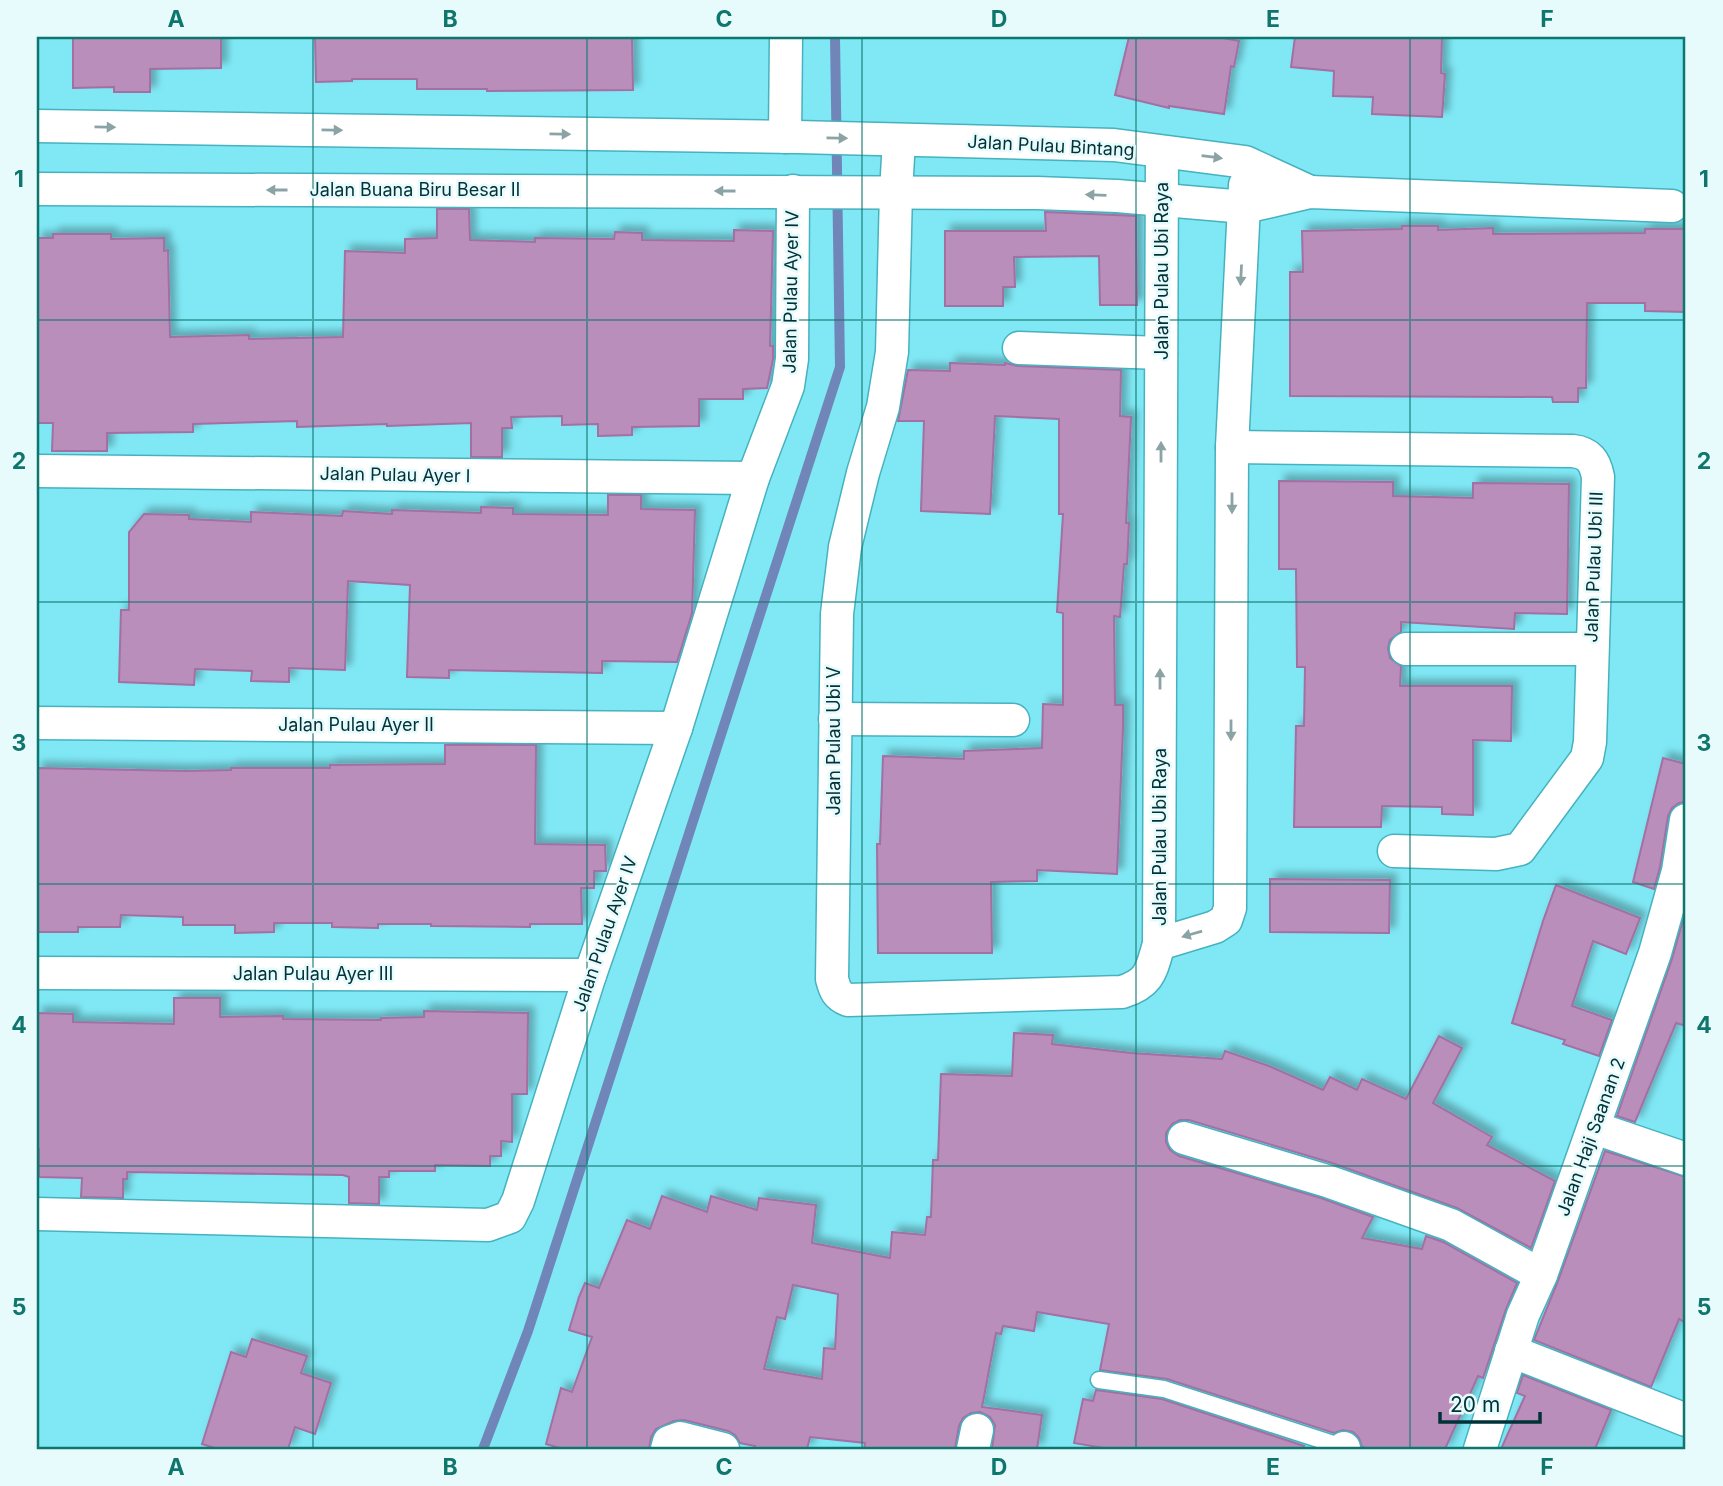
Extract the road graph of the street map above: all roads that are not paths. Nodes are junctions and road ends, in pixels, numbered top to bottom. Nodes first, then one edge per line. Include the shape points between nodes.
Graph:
1 (786, 37) edge
2 (37, 126) edge
3 (791, 137) junction
4 (888, 140) junction
5 (1162, 153) junction
6 (1245, 162) junction
7 (37, 189) edge
8 (798, 191) junction
9 (885, 192) junction
10 (1310, 192) junction
11 (1164, 201) junction
12 (1672, 206) dead end
13 (1245, 207) junction
14 (1019, 348) dead end
15 (1161, 353) junction
16 (1232, 447) junction
17 (37, 471) edge
18 (752, 478) junction
19 (1406, 649) dead end
20 (1591, 649) junction
21 (835, 719) junction
22 (1013, 720) dead end
23 (37, 723) edge
24 (676, 728) junction
25 (1686, 820) edge
26 (1394, 851) dead end
27 (1159, 944) junction
28 (37, 972) edge
29 (590, 975) junction
30 (1595, 1128) junction
31 (1184, 1138) dead end
32 (1686, 1159) edge
33 (37, 1214) edge
34 (1541, 1275) junction
35 (1511, 1351) junction
36 (1099, 1380) dead end
37 (1686, 1420) edge
38 (667, 1449) edge
39 (723, 1449) edge
40 (1346, 1449) edge
41 (1480, 1449) edge

1 - 3 street
2 -> 3 street
3 -> 4 street, Jalan Pulau Bintang
4 - 5 street, Jalan Pulau Bintang via 1114,145
4 - 9 street, Jalan Pulau Ubi V
5 -> 6 street, Jalan Pulau Bintang
5 - 11 street, Jalan Pulau Ubi Raya
6 - 10 street, Jalan Pulau Bintang
6 - 13 street, Jalan Pulau Ubi Raya
8 -> 7 street, Jalan Buana Biru Besar II
8 - 9 street, Jalan Pulau Bintang
8 - 18 street, Jalan Pulau Ayer IV via 788,386
11 -> 9 street, Jalan Pulau Bintang via 1037,193
9 - 21 street, Jalan Pulau Ubi V via 892,352 883,407 845,547 837,614
10 - 12 street, Jalan Pulau Bintang
10 - 13 street, Jalan Pulau Bintang
11 - 13 street, Jalan Pulau Bintang
11 - 15 street, Jalan Pulau Ubi Raya
13 -> 16 street, Jalan Pulau Ubi Raya
14 - 15 street
27 -> 15 street, Jalan Pulau Ubi Raya
16 - 20 street, Jalan Pulau Ubi III via 1583,452 1596,466 1598,477
16 -> 27 street, Jalan Pulau Ubi Raya via 1229,914 1215,927
17 - 18 street, Jalan Pulau Ayer I
18 - 24 street, Jalan Pulau Ayer IV
19 - 20 street
20 - 26 street, Jalan Pulau Ubi III via 1587,758 1520,849 1496,854
21 - 22 street
21 - 27 street, Jalan Pulau Ubi V via 832,979 841,997 1122,992 1138,988 1148,978
23 - 24 street, Jalan Pulau Ayer II
24 - 29 street, Jalan Pulau Ayer IV
25 - 30 street, Jalan Haji Saanan 2 via 1678,871 1655,953
28 - 29 street, Jalan Pulau Ayer III
29 - 33 street, Jalan Pulau Ayer IV via 510,1217 488,1225
30 - 32 street
30 - 34 street, Jalan Haji Saanan 2
31 - 34 street via 1451,1224
34 - 35 street, Jalan Haji Saanan 2
35 - 37 street
35 - 41 street, Jalan Haji Saanan 2
36 - 40 lane via 1164,1389
38 - 39 street via 669,1442 680,1438

